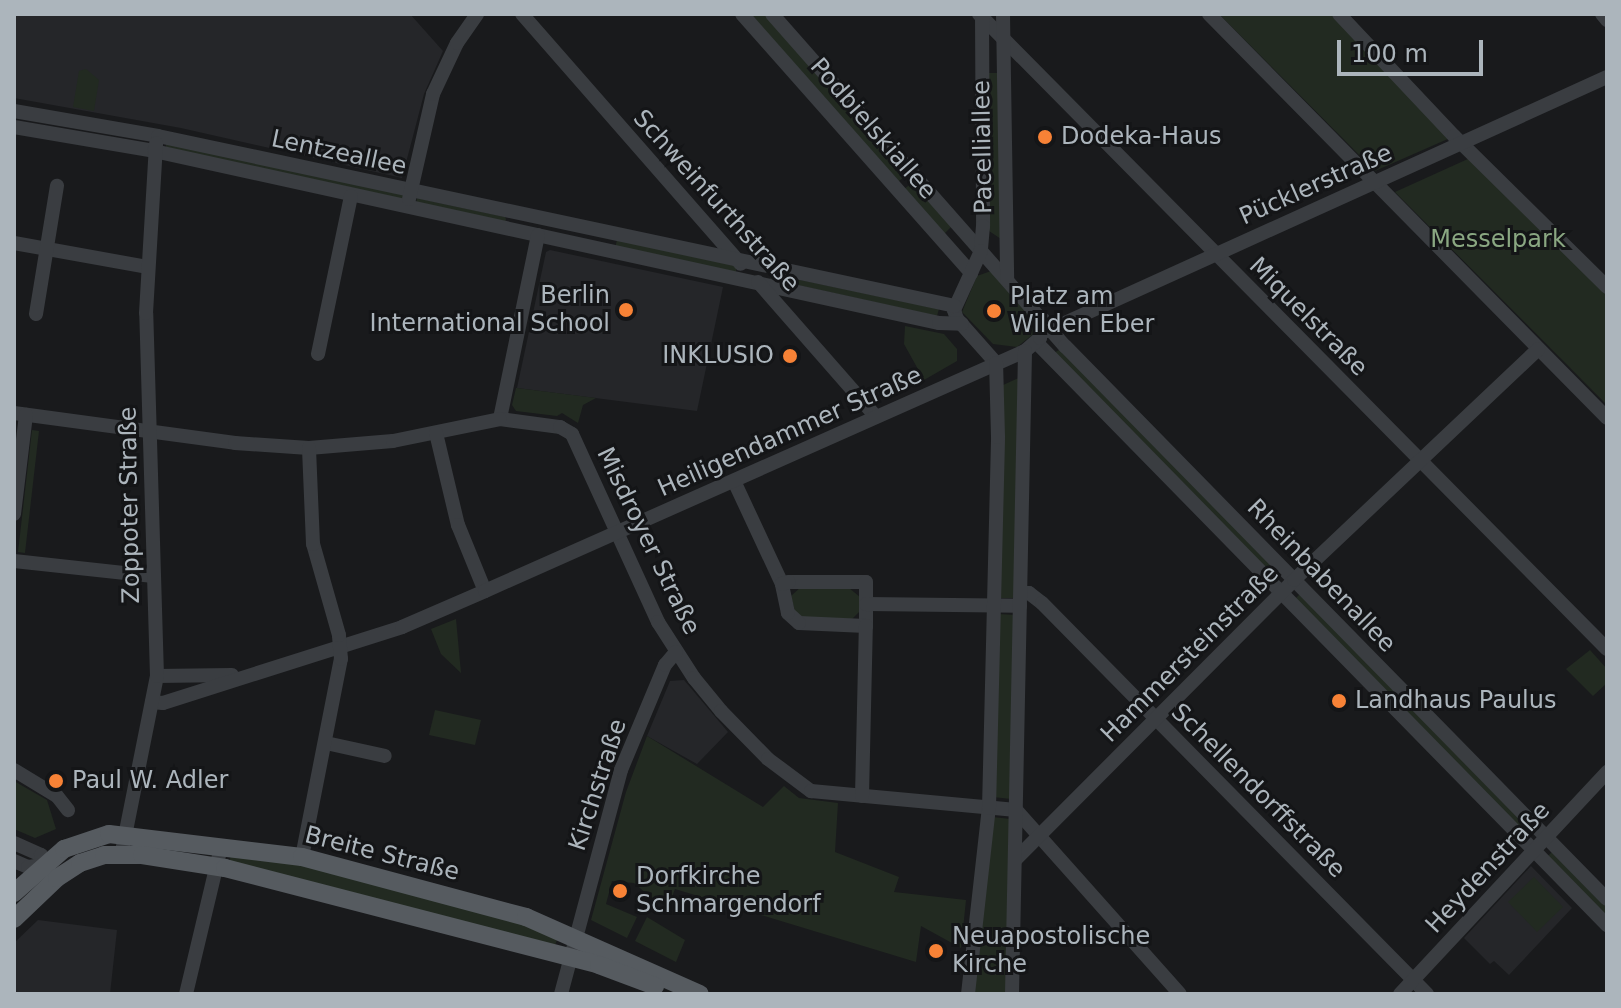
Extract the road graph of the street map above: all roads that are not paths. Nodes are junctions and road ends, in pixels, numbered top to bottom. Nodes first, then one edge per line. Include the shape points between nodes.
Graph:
1 (477, 14) edge
2 (522, 14) edge
3 (742, 14) edge
4 (772, 14) edge
5 (1003, 14) edge
6 (1209, 14) edge
7 (1339, 14) edge
8 (1602, 14) edge
9 (981, 15) edge
10 (1607, 20) edge
11 (1004, 41) junction
12 (1607, 77) edge
13 (14, 111) edge
14 (14, 127) edge
15 (158, 136) junction
16 (1462, 144) junction
17 (154, 151) junction
18 (915, 176) junction
19 (1375, 183) junction
20 (57, 186) dead end
21 (898, 191) junction
22 (411, 192) junction
23 (351, 196) junction
24 (408, 208) junction
25 (511, 213) junction
26 (507, 229) junction
27 (570, 234) junction
28 (538, 235) junction
29 (14, 243) edge
30 (46, 249) junction
31 (981, 251) junction
32 (1215, 255) junction
33 (740, 263) junction
34 (147, 267) junction
35 (971, 273) junction
36 (1007, 280) junction
37 (759, 283) junction
38 (1607, 287) edge
39 (955, 306) junction
40 (36, 314) dead end
41 (962, 324) junction
42 (1040, 335) junction
43 (1538, 349) junction
44 (318, 354) dead end
45 (996, 363) junction
46 (20, 414) edge
47 (876, 417) junction
48 (1607, 418) edge
49 (500, 419) junction
50 (151, 432) junction
51 (436, 433) junction
52 (309, 448) junction
53 (1420, 461) junction
54 (734, 481) junction
55 (14, 514) edge
56 (617, 534) junction
57 (14, 561) edge
58 (153, 576) junction
59 (1294, 580) junction
60 (782, 584) junction
61 (485, 591) junction
62 (1282, 592) junction
63 (1021, 599) junction
64 (866, 604) junction
65 (993, 606) junction
66 (866, 626) junction
67 (340, 646) junction
68 (1607, 649) edge
69 (676, 652) junction
70 (157, 676) junction
71 (244, 676) junction
72 (152, 702) junction
73 (1156, 719) junction
74 (326, 743) junction
75 (385, 756) dead end
76 (14, 770) edge
77 (1607, 772) edge
78 (862, 796) junction
79 (989, 808) junction
80 (68, 810) dead end
81 (1016, 810) junction
82 (124, 835) junction
83 (1041, 835) junction
84 (1547, 837) junction
85 (14, 843) edge
86 (221, 847) junction
87 (1534, 851) junction
88 (122, 854) junction
89 (302, 857) junction
90 (1015, 860) junction
91 (14, 861) edge
92 (216, 866) junction
93 (50, 872) junction
94 (14, 893) edge
95 (1607, 899) edge
96 (14, 919) edge
97 (1607, 925) edge
98 (574, 938) junction
99 (569, 958) junction
100 (1413, 981) junction
101 (186, 994) edge
102 (561, 994) edge
103 (672, 994) edge
104 (700, 994) edge
105 (968, 994) edge
106 (1012, 994) edge
107 (1180, 994) edge
108 (1400, 994) edge
109 (1427, 994) edge

1 - 22 street via 433,94
2 - 33 street, Schweinfurthstraße
3 - 21 street, Podbielskiallee
4 - 18 street, Podbielskiallee
5 - 11 street, Pacelliallee
6 - 19 street
7 - 16 street
8 - 10 street
9 - 11 street, Miquelstraße
9 - 31 street, Pacelliallee
11 - 32 street, Miquelstraße
11 - 36 street, Pacelliallee
12 - 16 street, Pücklerstraße
13 - 15 street, Lentzeallee
14 - 17 street, Lentzeallee
15 - 17 street
15 - 22 street, Lentzeallee
16 - 19 street, Pücklerstraße
16 - 38 street
17 - 23 street, Lentzeallee
17 - 34 street, Zoppoter Straße
18 - 21 street
18 - 31 street, Podbielskiallee
19 - 32 street, Pücklerstraße
19 - 43 street
20 - 30 street
21 - 35 street, Podbielskiallee
22 - 24 street
22 - 25 street, Lentzeallee
23 - 24 street, Lentzeallee
23 - 44 street
24 - 26 street, Lentzeallee
25 - 26 street
25 - 27 street, Lentzeallee
26 - 28 street, Lentzeallee
27 - 28 street, Lentzeallee
27 - 33 street, Lentzeallee
27 - 37 street, Lentzeallee
28 - 49 street
29 - 30 street
30 - 34 street
30 - 40 street
31 - 35 street
31 - 36 street
32 - 42 street, Pücklerstraße
32 - 53 street, Miquelstraße
33 - 37 street, Schweinfurthstraße
33 - 39 street, Lentzeallee
34 - 50 street, Zoppoter Straße
35 - 39 street
36 - 42 street, Rheinbabenallee
37 - 41 street, Lentzeallee
37 - 47 street, Schweinfurthstraße
39 - 41 street
41 - 45 street
42 - 45 street
42 - 59 street, Rheinbabenallee
42 - 62 street, Rheinbabenallee
42 - 63 street
43 - 48 street
43 - 53 street, Hammersteinstraße
45 - 47 street, Heiligendammer Straße
45 - 65 street
46 - 50 street
46 - 55 street
47 - 54 street, Heiligendammer Straße
49 - 51 street
49 - 56 street, Misdroyer Straße via 560,427 572,434
50 - 52 street
50 - 58 street, Zoppoter Straße
51 - 52 street
51 - 61 street via 455,517
52 - 67 street via 313,544
53 - 59 street, Hammersteinstraße
53 - 68 street, Miquelstraße
54 - 56 street, Heiligendammer Straße
54 - 60 street
56 - 61 street, Heiligendammer Straße
56 - 69 street, Misdroyer Straße
57 - 58 street
58 - 70 street, Zoppoter Straße
59 - 62 street, Hammersteinstraße
59 - 84 street, Rheinbabenallee
60 - 64 street via 866,582
60 - 66 street via 788,613 799,623
61 - 67 street, Heiligendammer Straße via 402,627
62 - 73 street, Hammersteinstraße
62 - 87 street, Rheinbabenallee
63 - 65 street
63 - 73 street, Schellendorffstraße via 1029,593 1042,603
63 - 81 street
64 - 65 street
64 - 66 street
65 - 79 street
66 - 78 street
67 - 71 street, Heiligendammer Straße
67 - 74 street via 341,673
69 - 78 street, Misdroyer Straße via 729,720 803,788
69 - 98 street, Kirchstraße via 665,665 621,770
70 - 71 street, Heiligendammer Straße
70 - 72 street, Zoppoter Straße
71 - 72 street, Heiligendammer Straße
72 - 82 street, Zoppoter Straße
73 - 83 street, Hammersteinstraße
73 - 100 street, Schellendorffstraße
74 - 75 street
74 - 89 street
76 - 80 street via 57,796
77 - 84 street, Heydenstraße
78 - 79 street, Misdroyer Straße
79 - 81 street, Misdroyer Straße
79 - 105 street
81 - 83 street
81 - 90 street
82 - 86 main road, Breite Straße
82 - 88 street, Zoppoter Straße
82 - 93 main road, Breite Straße via 80,841
83 - 90 street, Hammersteinstraße
83 - 107 street
84 - 87 street, Heydenstraße
84 - 95 street, Rheinbabenallee
85 - 93 street via 41,855
86 - 89 main road, Breite Straße
86 - 92 street
87 - 97 street, Rheinbabenallee
87 - 100 street, Heydenstraße
88 - 92 main road
88 - 93 main road
89 - 98 main road, Breite Straße via 484,904
90 - 106 street
91 - 93 street
92 - 99 main road
92 - 101 street
93 - 94 main road
93 - 96 main road
98 - 99 street, Kirchstraße
98 - 104 main road, Breite Straße
99 - 102 street, Kirchstraße
99 - 103 main road
100 - 108 street, Heydenstraße
100 - 109 street, Schellendorffstraße

